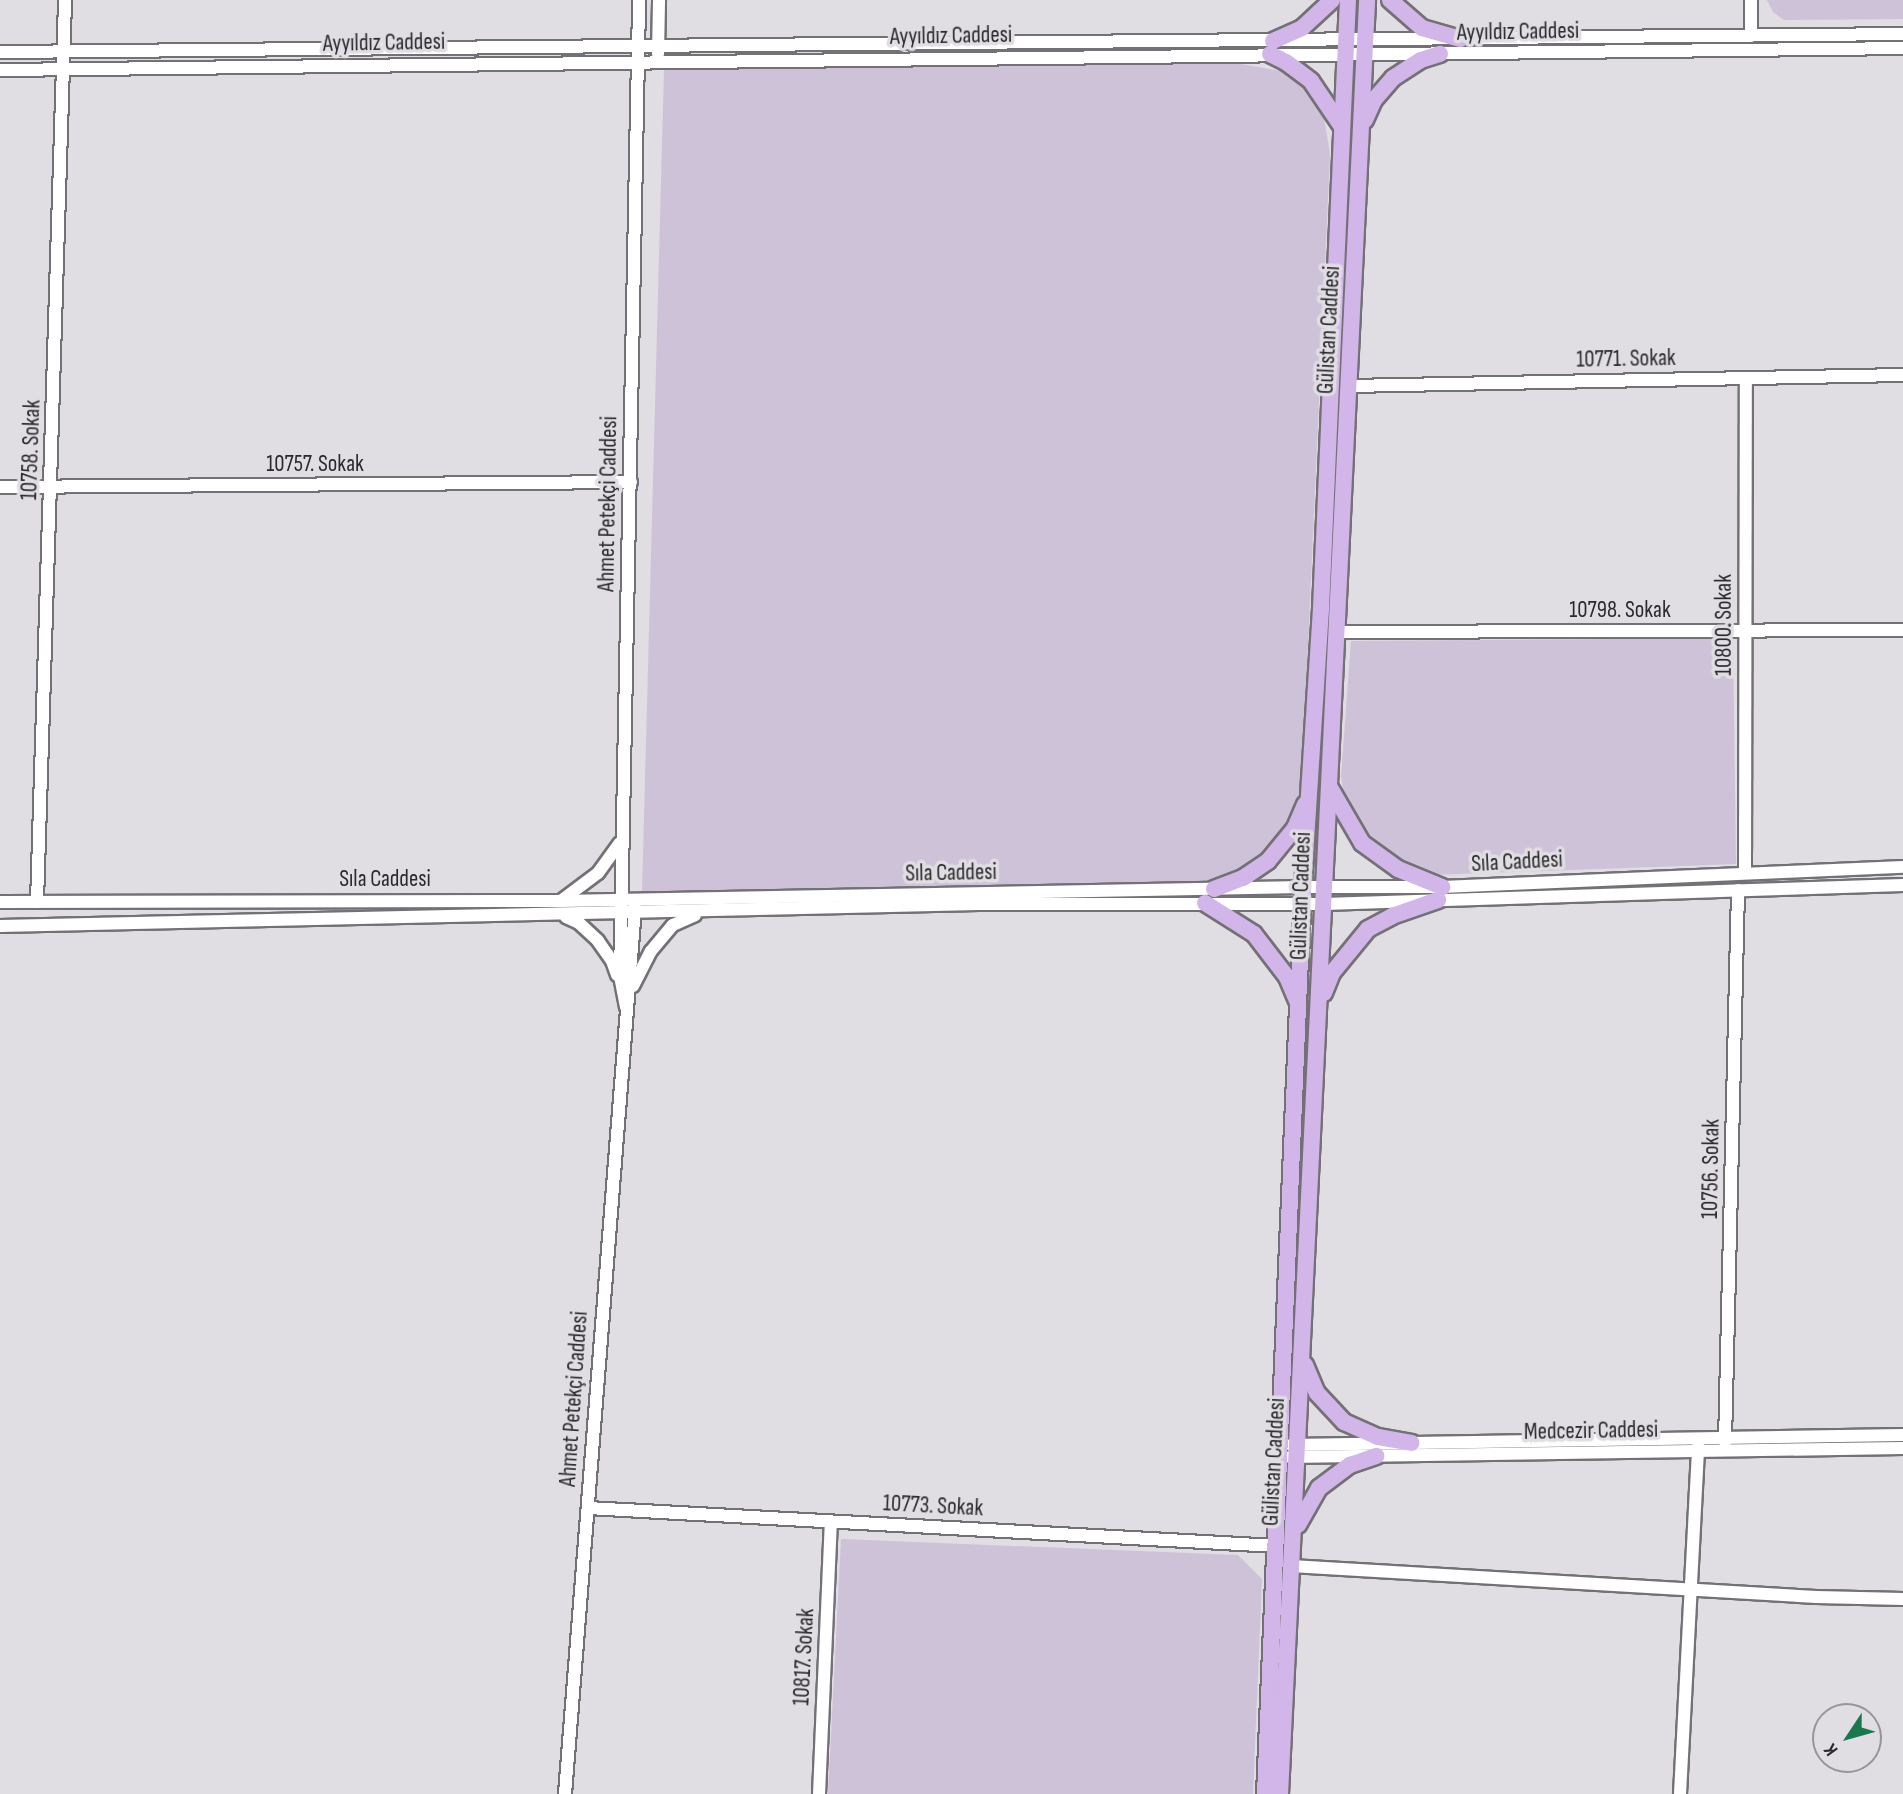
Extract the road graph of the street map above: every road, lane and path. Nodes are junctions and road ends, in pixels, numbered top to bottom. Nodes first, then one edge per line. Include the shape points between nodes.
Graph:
1 (65, 0) edge
2 (639, 0) edge
3 (659, 0) edge
4 (1332, 0) edge
5 (1348, 0) edge
6 (1367, 0) edge
7 (1390, 0) edge
8 (1751, 0) edge
9 (1903, 34) edge
10 (1751, 36) junction
11 (1460, 39) junction
12 (638, 46) junction
13 (658, 46) junction
14 (1271, 47) junction
15 (1344, 47) junction
16 (1364, 47) junction
17 (1903, 48) edge
18 (0, 52) edge
19 (64, 52) junction
20 (1440, 54) junction
21 (638, 61) junction
22 (658, 61) junction
23 (0, 70) edge
24 (63, 70) junction
25 (1343, 130) junction
26 (1360, 132) junction
27 (1903, 375) edge
28 (1746, 378) junction
29 (1349, 386) junction
30 (631, 482) junction
31 (51, 486) junction
32 (0, 487) edge
33 (1903, 630) edge
34 (1745, 631) junction
35 (1336, 632) junction
36 (1327, 783) junction
37 (1310, 789) junction
38 (622, 836) junction
39 (1903, 867) edge
40 (1745, 873) junction
41 (1903, 885) edge
42 (1326, 887) junction
43 (1738, 890) junction
44 (1440, 894) junction
45 (1303, 895) junction
46 (1210, 897) junction
47 (621, 900) junction
48 (635, 900) junction
49 (561, 901) junction
50 (0, 902) edge
51 (37, 902) junction
52 (1324, 904) junction
53 (702, 912) junction
54 (628, 914) junction
55 (563, 915) junction
56 (0, 926) edge
57 (625, 991) junction
58 (1298, 1004) junction
59 (1320, 1005) junction
60 (1303, 1360) junction
61 (1903, 1435) edge
62 (1411, 1443) junction
63 (1725, 1443) junction
64 (1698, 1444) junction
65 (1903, 1448) edge
66 (1280, 1450) junction
67 (1298, 1452) junction
68 (1376, 1456) junction
69 (588, 1508) junction
70 (831, 1522) junction
71 (1292, 1541) junction
72 (1276, 1546) junction
73 (1291, 1566) junction
74 (1692, 1590) junction
75 (1903, 1599) edge
76 (565, 1794) edge
77 (819, 1794) edge
78 (1265, 1794) edge
79 (1280, 1794) edge
80 (1680, 1794) edge

1 - 19 street, 10758. Sokak
2 - 12 street, Ahmet Petekçi Caddesi
3 - 13 street
4 - 14 main road via 1302,28
5 - 15 main road, Gülistan Caddesi
6 - 16 main road, Gülistan Caddesi
7 - 11 main road via 1422,28
8 - 10 street
9 - 10 street, Ayyıldız Caddesi
10 - 11 street, Ayyıldız Caddesi
11 - 16 street, Ayyıldız Caddesi
12 - 13 street, Ayyıldız Caddesi
12 - 19 street, Ayyıldız Caddesi
12 - 21 street, Ahmet Petekçi Caddesi
13 - 14 street, Ayyıldız Caddesi
13 - 22 street
14 - 15 street, Ayyıldız Caddesi
14 - 22 street, Ayyıldız Caddesi
14 - 25 main road via 1311,81
15 - 16 street, Ayyıldız Caddesi
15 - 25 main road, Gülistan Caddesi
16 - 20 street, Ayyıldız Caddesi
16 - 26 main road, Gülistan Caddesi
17 - 20 street, Ayyıldız Caddesi
18 - 19 street, Ayyıldız Caddesi
19 - 24 street, 10758. Sokak
20 - 26 main road via 1393,78 1374,100
21 - 22 street, Ayyıldız Caddesi
21 - 24 street, Ayyıldız Caddesi
21 - 30 street, Ahmet Petekçi Caddesi
23 - 24 street, Ayyıldız Caddesi
24 - 31 street, 10758. Sokak
25 - 37 main road, Gülistan Caddesi
26 - 29 main road, Gülistan Caddesi
27 - 28 street, 10771. Sokak
28 - 29 street, 10771. Sokak
28 - 34 street, 10800. Sokak
29 - 35 main road, Gülistan Caddesi
30 - 31 street, 10757. Sokak
30 - 38 street, Ahmet Petekçi Caddesi
31 - 32 street, 10757. Sokak
31 - 51 street, 10758. Sokak
33 - 34 street, 10798. Sokak
34 - 35 street, 10798. Sokak
34 - 40 street, 10800. Sokak
35 - 36 main road, Gülistan Caddesi
36 - 42 main road, Gülistan Caddesi
36 - 44 main road via 1362,843
37 - 45 main road, Gülistan Caddesi
37 - 46 main road via 1295,828 1279,851
38 - 47 street, Ahmet Petekçi Caddesi
38 - 49 street via 616,852 598,873
39 - 40 street, Sıla Caddesi
40 - 44 street, Sıla Caddesi
41 - 43 street
42 - 44 street, Sıla Caddesi
42 - 45 street, Sıla Caddesi
42 - 52 main road, Gülistan Caddesi
43 - 44 street
43 - 63 street, 10756. Sokak
44 - 52 street
44 - 59 main road via 1368,929 1332,973
45 - 46 street, Sıla Caddesi
45 - 52 street
45 - 58 main road, Gülistan Caddesi
46 - 48 street, Sıla Caddesi
46 - 53 street, Sıla Caddesi
46 - 58 main road via 1254,934 1287,976
47 - 48 street, Sıla Caddesi
47 - 49 street, Sıla Caddesi
47 - 54 street, Ahmet Petekçi Caddesi
48 - 54 street, Ahmet Petekçi Caddesi
49 - 51 street, Sıla Caddesi
50 - 51 street, Sıla Caddesi
52 - 59 main road, Gülistan Caddesi
53 - 54 street, Sıla Caddesi
53 - 57 street via 673,925
54 - 55 street, Sıla Caddesi
54 - 57 street, Ahmet Petekçi Caddesi
55 - 56 street, Sıla Caddesi
55 - 57 street via 579,923 606,950
57 - 69 street, Ahmet Petekçi Caddesi
58 - 66 main road, Gülistan Caddesi
59 - 60 main road, Gülistan Caddesi
60 - 62 main road via 1317,1393 1344,1422 1378,1437
60 - 67 main road, Gülistan Caddesi
61 - 63 street, Medcezir Caddesi
62 - 64 street, Medcezir Caddesi
62 - 67 street, Medcezir Caddesi
63 - 64 street, Medcezir Caddesi
63 - 65 street, Medcezir Caddesi
64 - 68 street, Medcezir Caddesi
64 - 74 street
66 - 67 street, Medcezir Caddesi
66 - 72 main road, Gülistan Caddesi
67 - 68 street, Medcezir Caddesi
67 - 71 main road, Gülistan Caddesi
68 - 71 main road via 1350,1465 1319,1488
69 - 70 street, 10773. Sokak
69 - 76 street, Ahmet Petekçi Caddesi
70 - 72 street, 10773. Sokak
70 - 77 street, 10817. Sokak
71 - 73 main road, Gülistan Caddesi
72 - 78 main road, Gülistan Caddesi
73 - 74 street
73 - 79 main road, Gülistan Caddesi
74 - 75 street
74 - 80 street

